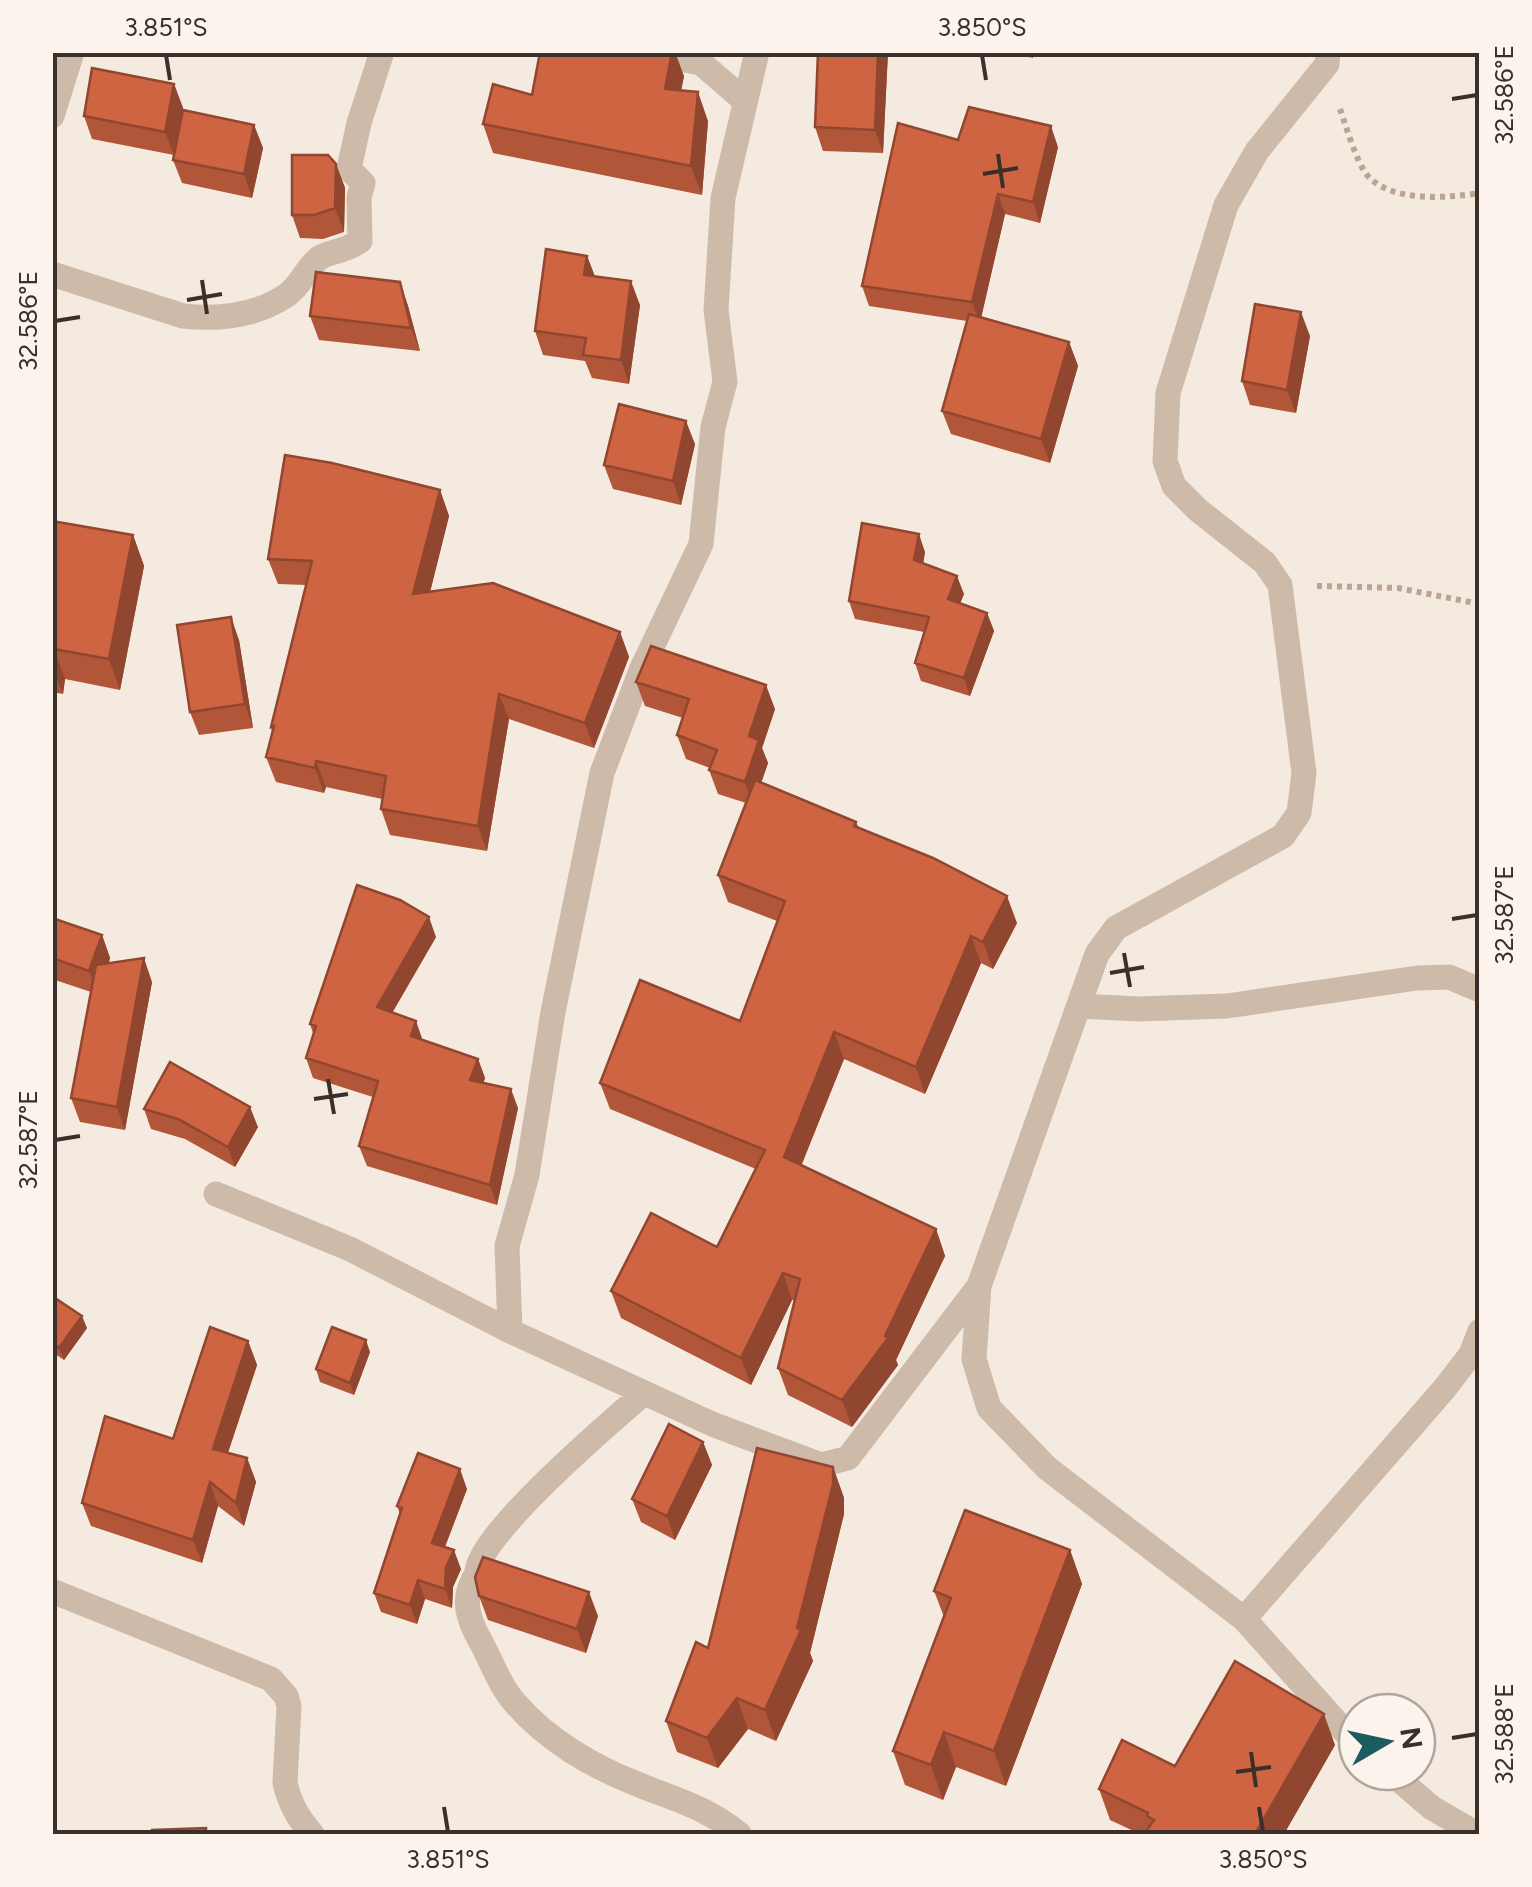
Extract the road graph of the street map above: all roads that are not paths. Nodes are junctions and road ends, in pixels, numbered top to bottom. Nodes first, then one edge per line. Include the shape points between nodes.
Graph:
1 (72, 52) edge
2 (382, 52) edge
3 (641, 52) edge
4 (757, 52) edge
5 (1327, 58) edge
6 (745, 101) junction
7 (52, 116) edge
8 (52, 274) edge
9 (1480, 990) edge
10 (1080, 1006) junction
11 (216, 1194) dead end
12 (980, 1286) junction
13 (1480, 1330) edge
14 (510, 1331) junction
15 (644, 1393) junction
16 (52, 1590) edge
17 (1244, 1618) junction
18 (1337, 1723) edge
19 (1413, 1792) edge
20 (312, 1834) edge
21 (739, 1834) edge
22 (1477, 1834) edge

1 - 7 street
2 - 8 street via 349,169 363,184 360,241 319,258 287,294 247,313 206,318
3 - 6 street via 701,64
4 - 6 street
5 - 10 street via 1257,151 1226,205 1168,392 1165,461 1174,486 1266,563 1280,584 1304,773 1300,814 1284,836 1116,928 1097,954
6 - 14 street via 723,198 716,310 725,382 713,427 701,544 602,773 527,1175 506,1246
9 - 10 street via 1449,976 1227,1006
10 - 12 street
11 - 14 street via 350,1249
12 - 15 street via 848,1458 821,1465
12 - 17 street via 974,1359 989,1408 1046,1468
13 - 17 street via 1472,1354 1445,1388
14 - 15 street
15 - 21 street via 556,1470 487,1548 468,1586 466,1608 514,1702 547,1734 620,1777 703,1808
16 - 20 street via 271,1679 289,1706 287,1792
17 - 18 street
19 - 22 street

